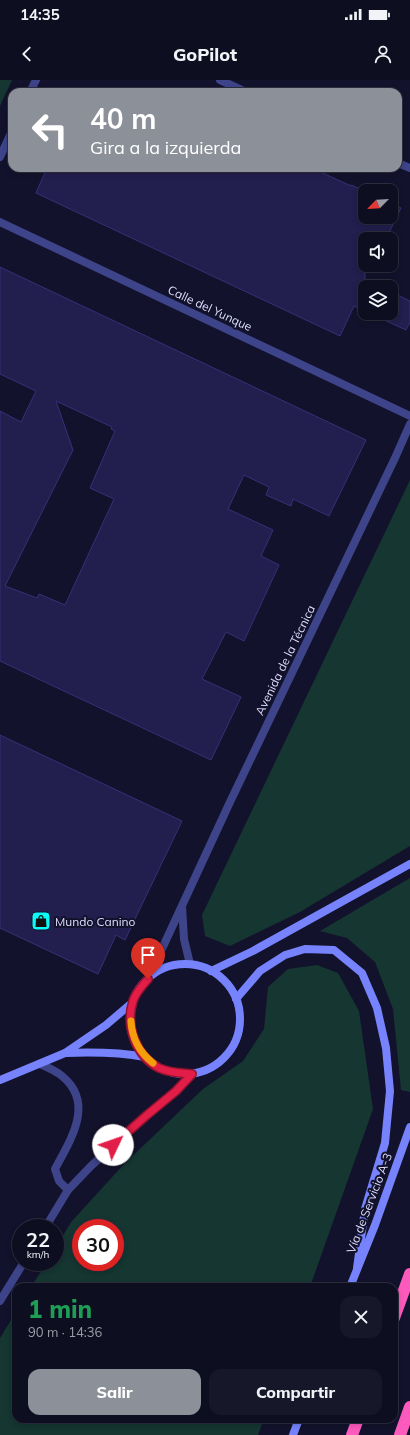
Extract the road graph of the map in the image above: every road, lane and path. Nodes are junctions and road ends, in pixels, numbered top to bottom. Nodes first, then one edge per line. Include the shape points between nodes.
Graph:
1 (220, 80) edge
2 (237, 88) edge
3 (8, 139) edge
4 (0, 156) edge
5 (0, 222) edge
6 (410, 416) edge
7 (410, 424) edge
8 (410, 864) edge
9 (182, 905) junction
10 (190, 964) junction
11 (211, 971) junction
12 (148, 979) junction
13 (236, 998) junction
14 (133, 1002) junction
15 (65, 1054) junction
16 (145, 1057) junction
17 (40, 1064) junction
18 (192, 1074) junction
19 (0, 1080) edge
20 (410, 1127) edge
21 (68, 1190) junction
22 (50, 1219) edge
23 (357, 1268) junction
24 (18, 1271) edge
25 (410, 1274) edge
26 (351, 1283) edge
27 (0, 1301) edge
28 (398, 1307) edge
29 (410, 1407) edge
30 (298, 1423) edge
31 (356, 1423) edge
32 (293, 1435) edge
33 (352, 1435) edge
34 (400, 1435) edge

1 - 2 street
3 - 4 street
5 - 6 street, Calle del Yunque
7 - 9 street, Avenida de la Técnica
8 - 11 main road via 253,951
9 - 10 street, Avenida de la Técnica via 184,939
9 - 12 street, Avenida de la Técnica
10 - 11 main road
10 - 12 main road via 160,970
11 - 13 main road via 226,982
12 - 14 main road via 139,989
13 - 18 main road via 240,1015 238,1032 232,1047 222,1060 208,1069
13 - 23 main road via 260,971 285,954 305,949 334,950 362,973 377,1008 386,1048 390,1092 385,1143 365,1208
14 - 15 main road
14 - 16 main road via 130,1016 131,1031 136,1045
15 - 16 main road via 95,1052
15 - 17 main road
16 - 18 main road via 158,1067 175,1073
17 - 19 main road
17 - 21 street via 62,1076 76,1092 79,1107 77,1123 55,1169 59,1181
18 - 21 street
20 - 23 main road, Vía de Servicio A-3
21 - 22 street
23 - 26 main road, Vía de Servicio A-3
24 - 27 street
25 - 28 highway
29 - 34 highway
30 - 32 main road
31 - 33 highway

